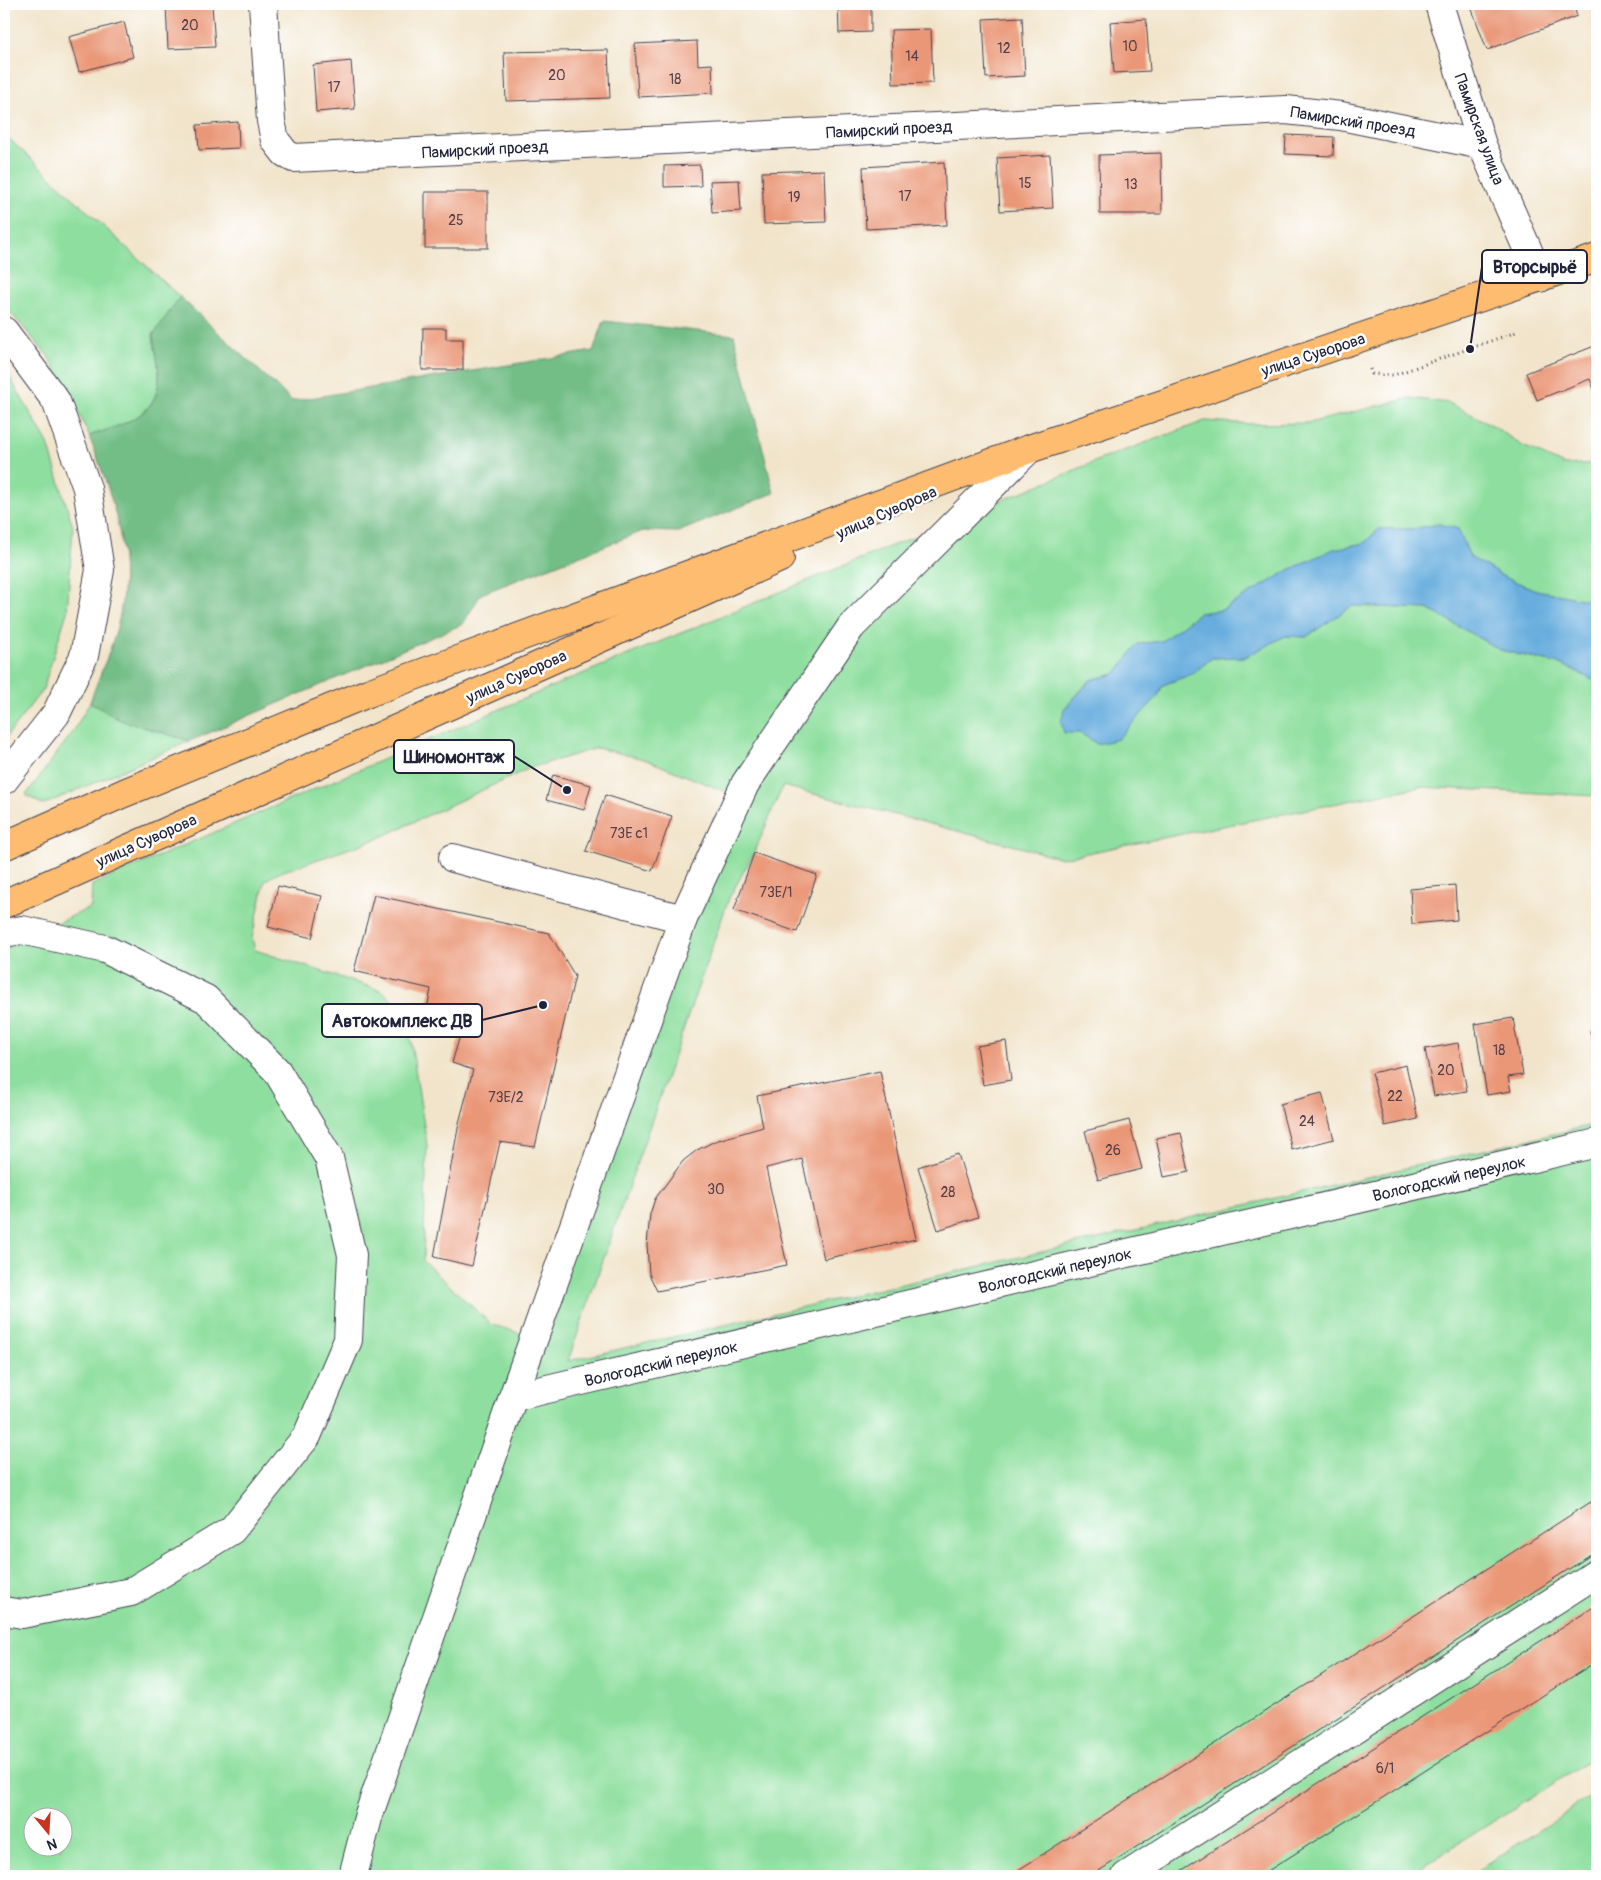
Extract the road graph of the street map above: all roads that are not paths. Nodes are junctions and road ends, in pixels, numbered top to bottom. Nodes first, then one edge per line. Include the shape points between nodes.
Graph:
1 (263, 4) edge
2 (1439, 4) edge
3 (1482, 145) junction
4 (1597, 258) edge
5 (1540, 278) junction
6 (4, 331) edge
7 (1029, 448) junction
8 (4, 780) edge
9 (4, 846) edge
10 (454, 858) dead end
11 (4, 904) edge
12 (683, 919) junction
13 (4, 933) edge
14 (1597, 1143) edge
15 (513, 1398) junction
16 (1597, 1573) edge
17 (4, 1611) edge
18 (353, 1876) edge
19 (1126, 1876) edge

1 - 3 street, Памирский проезд via 271,121 275,140 293,158 1286,110 1341,116
2 - 3 street, Памирская улица
3 - 5 street, Памирская улица
4 - 5 main road, улица Суворова
5 - 7 main road, улица Суворова
6 - 8 street via 56,401 87,488 100,570 84,656 56,714
7 - 9 main road, улица Суворова via 368,693
7 - 11 main road, улица Суворова
7 - 12 street via 851,627 745,784
10 - 12 street
12 - 15 street
13 - 17 street via 22,930 105,949 206,999 277,1071 329,1158 352,1255 348,1340 307,1436 232,1530 131,1592 22,1614
14 - 15 street, Вологодский переулок
15 - 18 street via 369,1814
16 - 19 street

